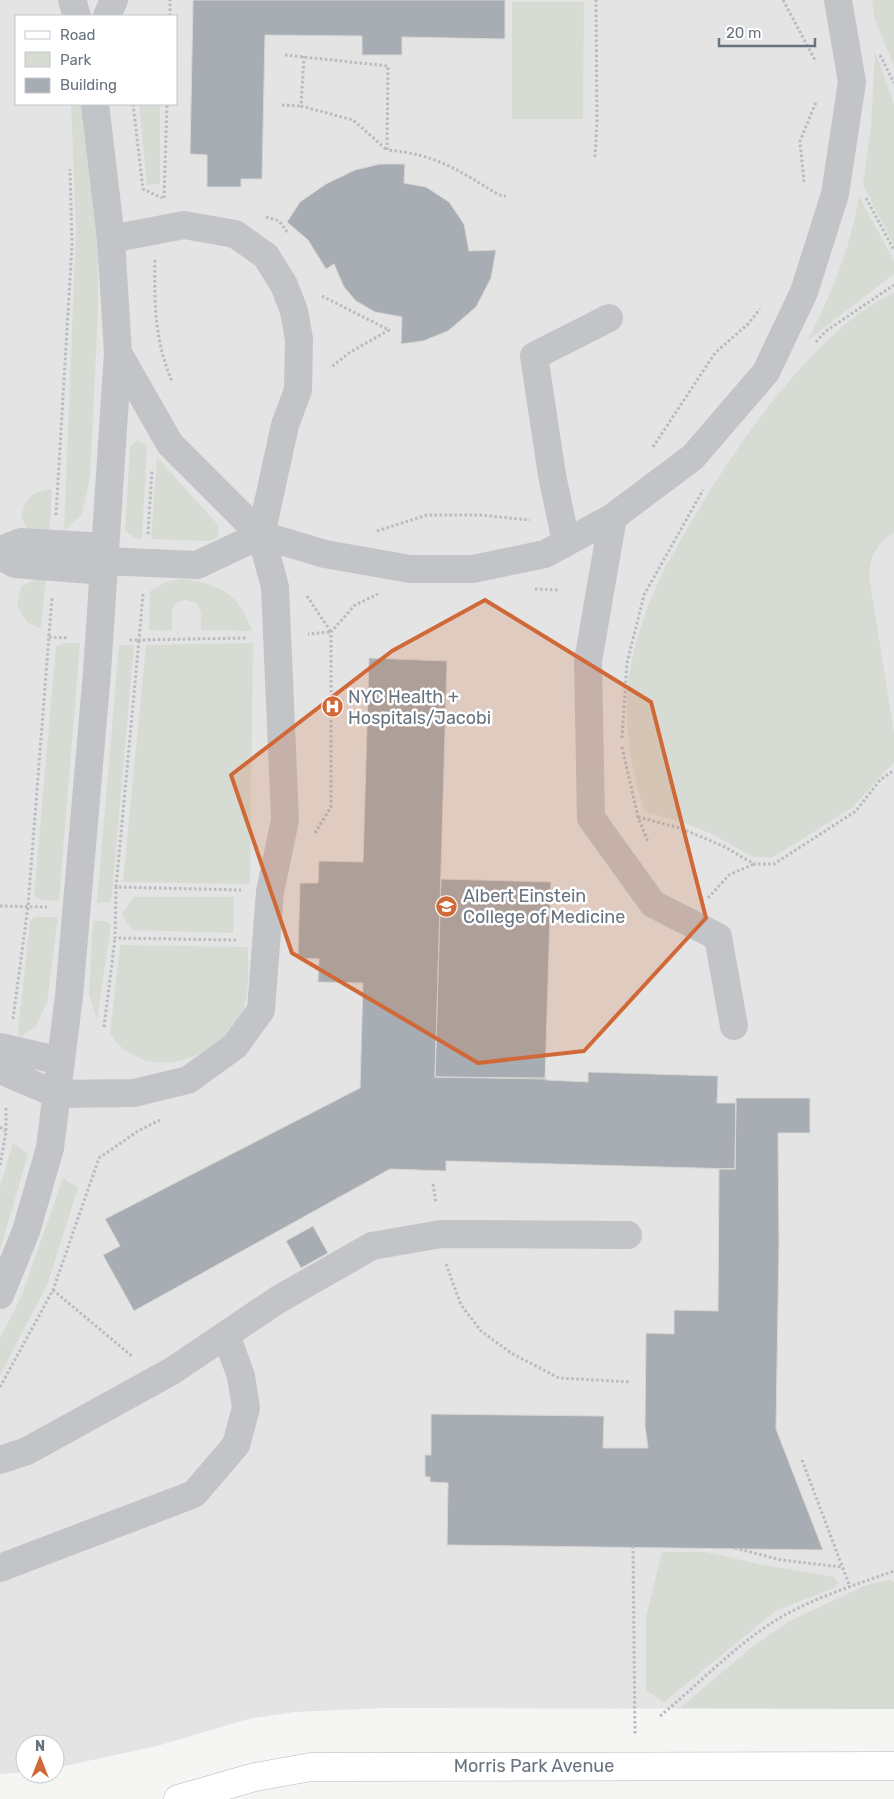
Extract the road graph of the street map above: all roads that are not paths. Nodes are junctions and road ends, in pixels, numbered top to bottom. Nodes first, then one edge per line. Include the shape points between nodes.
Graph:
1 (72, 0) edge
2 (114, 0) edge
3 (838, 0) edge
4 (77, 15) edge
5 (106, 15) edge
6 (95, 105) edge
7 (111, 239) junction
8 (609, 318) dead end
9 (118, 352) junction
10 (613, 517) junction
11 (261, 535) junction
12 (566, 542) junction
13 (0, 550) edge
14 (0, 556) edge
15 (104, 560) junction
16 (734, 1026) dead end
17 (6, 1036) edge
18 (61, 1061) junction
19 (0, 1070) edge
20 (56, 1094) junction
21 (628, 1235) dead end
22 (0, 1295) edge
23 (226, 1335) junction
24 (0, 1460) edge
25 (0, 1568) edge
26 (894, 1766) edge
27 (178, 1799) edge

1 - 4 lane
2 - 5 lane
3 - 10 lane via 852,82 835,194 804,292 766,372 693,457
6 - 7 lane
7 - 9 lane
7 - 11 lane via 184,225 235,234 266,256 284,285 294,311 299,339 298,390 285,425
8 - 12 lane via 534,356
9 - 11 lane via 170,444
9 - 15 lane
10 - 12 lane
10 - 16 lane via 588,661 591,818 653,904 718,937
11 - 12 lane via 325,554 410,569 473,569 545,554
11 - 15 lane via 197,565
11 - 20 lane via 275,587 285,820 270,892 261,1010 235,1046 188,1080 134,1093
13 - 15 lane via 21,542
14 - 15 lane via 15,564
15 - 18 lane via 76,918
17 - 18 lane
18 - 20 lane
19 - 20 lane
20 - 22 lane via 50,1148 26,1231
21 - 23 lane via 441,1234 372,1246 279,1299
23 - 24 lane via 158,1379 27,1451
23 - 25 lane via 241,1376 246,1408 236,1445 194,1494
26 - 27 main road, Morris Park Avenue via 311,1767 255,1777

